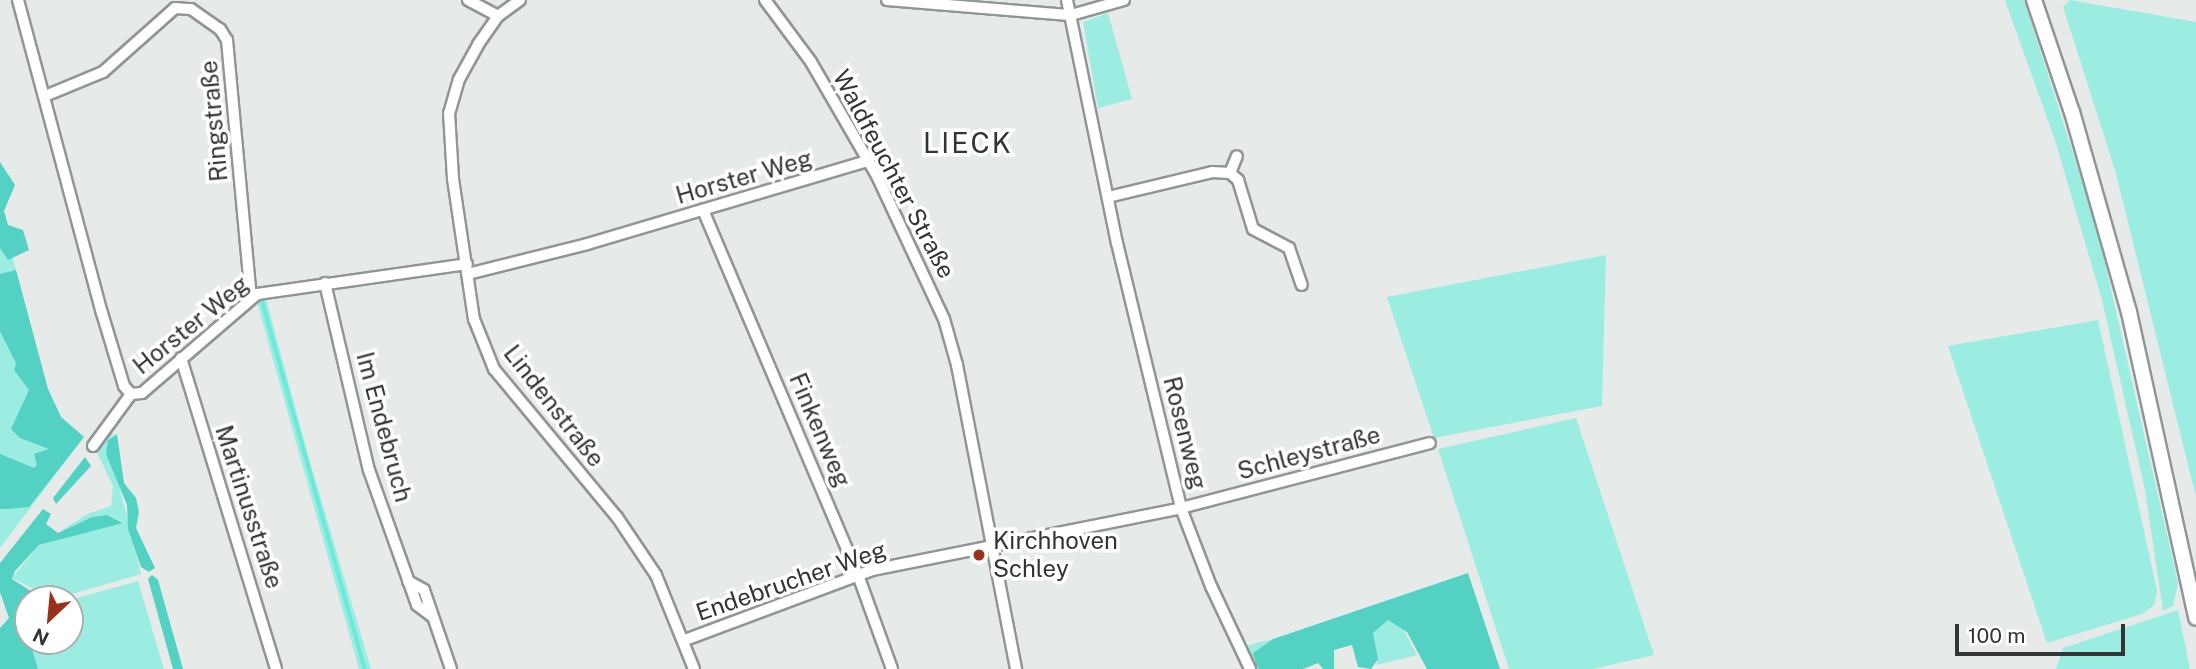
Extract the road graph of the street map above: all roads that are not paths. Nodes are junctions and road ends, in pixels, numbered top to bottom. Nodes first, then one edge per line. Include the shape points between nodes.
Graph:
1 (18, 0) edge
2 (468, 0) edge
3 (520, 0) edge
4 (765, 0) edge
5 (887, 0) edge
6 (1068, 0) edge
7 (1124, 0) edge
8 (2035, 0) edge
9 (1071, 15) junction
10 (498, 16) junction
11 (44, 96) junction
12 (1237, 156) dead end
13 (868, 161) junction
14 (1230, 173) junction
15 (1108, 197) junction
16 (703, 210) junction
17 (467, 269) junction
18 (325, 283) junction
19 (1303, 285) dead end
20 (251, 298) junction
21 (181, 358) junction
22 (131, 394) junction
23 (1430, 443) dead end
24 (93, 446) dead end
25 (1181, 508) junction
26 (994, 547) junction
27 (858, 575) junction
28 (2196, 618) edge
29 (685, 640) junction
30 (276, 669) edge
31 (451, 669) edge
32 (694, 669) edge
33 (892, 669) edge
34 (1016, 669) edge
35 (1251, 669) edge

1 - 11 street
2 - 10 street
3 - 10 street, Lindenstraße
4 - 13 street, Waldfeuchter Straße via 811,62
5 - 9 street
6 - 9 street, Rosenweg
7 - 9 street
8 - 28 main road via 2129,312
9 - 15 street, Rosenweg
10 - 17 street, Lindenstraße via 459,79 449,114
11 - 20 street, Ringstraße via 103,72 175,8 191,9 220,29 227,40
11 - 22 street via 124,386
12 - 14 street
13 - 16 street, Horster Weg
13 - 26 street, Waldfeuchter Straße via 910,239 944,318
14 - 15 street via 1212,172
14 - 19 street via 1238,180 1253,229 1289,248
15 - 25 street, Rosenweg
16 - 17 street, Horster Weg
16 - 27 street, Finkenweg
17 - 18 street, Horster Weg
17 - 29 street, Lindenstraße via 476,329 494,369 636,544 656,575
18 - 20 street, Horster Weg via 263,291
18 - 31 street, Im Endebruch via 369,470 408,581 424,590
20 - 21 street, Horster Weg
21 - 22 street, Horster Weg via 142,393
21 - 30 street, Martinusstraße
22 - 24 street, Horster Weg
23 - 25 street, Schleystraße
25 - 26 street, Schleystraße
25 - 35 street, Rosenweg via 1211,586
26 - 27 street, Endebrucher Weg
26 - 34 street, Waldfeuchter Straße
27 - 29 street, Endebrucher Weg
27 - 33 street, Finkenweg
29 - 32 street, Lindenstraße

